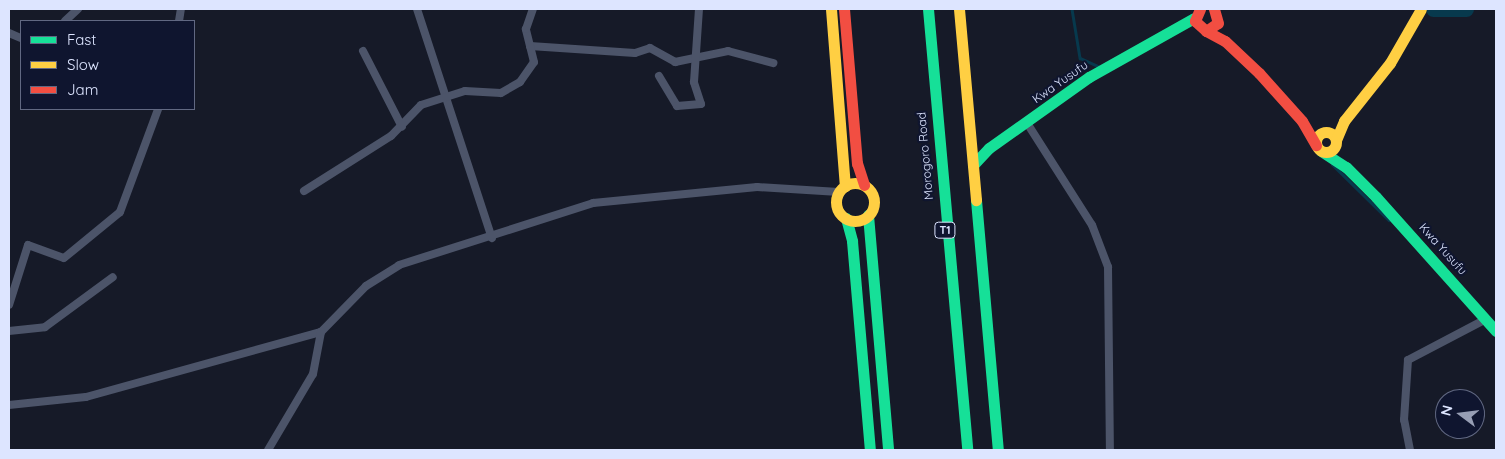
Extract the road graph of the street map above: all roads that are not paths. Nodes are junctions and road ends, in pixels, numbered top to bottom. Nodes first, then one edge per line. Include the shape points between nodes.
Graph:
1 (78, 9) edge
2 (417, 9) edge
3 (532, 9) edge
4 (698, 9) edge
5 (831, 9) edge
6 (844, 9) edge
7 (928, 9) edge
8 (959, 9) edge
9 (1420, 9) edge
10 (1195, 13) edge
11 (1216, 13) edge
12 (66, 20) edge
13 (1204, 31) junction
14 (1172, 34) junction
15 (530, 46) junction
16 (363, 51) dead end
17 (1240, 54) junction
18 (694, 60) junction
19 (773, 63) dead end
20 (659, 76) dead end
21 (447, 96) junction
22 (158, 110) edge
23 (1302, 121) junction
24 (1027, 123) junction
25 (402, 127) junction
26 (1330, 137) junction
27 (1318, 148) junction
28 (972, 166) junction
29 (1346, 166) junction
30 (864, 185) junction
31 (842, 189) junction
32 (304, 192) dead end
33 (868, 215) junction
34 (846, 218) junction
35 (492, 238) junction
36 (112, 277) dead end
37 (9, 306) edge
38 (1486, 319) junction
39 (9, 331) edge
40 (1496, 331) edge
41 (321, 332) junction
42 (9, 406) edge
43 (268, 450) edge
44 (870, 450) edge
45 (888, 450) edge
46 (967, 450) edge
47 (998, 450) edge
48 (1110, 450) edge
49 (1410, 450) edge

1 - 12 street
2 - 21 street
3 - 15 street via 526,25
4 - 18 street
5 - 31 main road
6 - 30 main road via 857,163
7 - 46 main road, Morogoro Road / T1
8 - 28 main road
9 - 26 main road via 1390,63
10 - 13 main road
10 - 14 main road, Kwa Yusufu
11 - 13 main road via 1217,26
11 - 17 main road, Kwa Yusufu
13 - 14 main road, Kwa Yusufu
13 - 17 main road, Kwa Yusufu
14 - 24 main road, Kwa Yusufu via 1089,77
15 - 18 street via 636,52 650,48 669,62
15 - 21 street via 533,66 512,89
16 - 25 street
17 - 23 main road, Kwa Yusufu
18 - 19 street via 719,50
18 - 20 street via 694,87 701,104 677,106
21 - 25 street via 421,105
21 - 35 street via 456,138
22 - 37 street via 120,212 64,258 33,244 27,246
23 - 26 main road, Kwa Yusufu
23 - 27 main road, Kwa Yusufu
24 - 28 main road, Kwa Yusufu
24 - 48 street via 1092,224 1108,267
25 - 32 street
26 - 27 main road
26 - 27 main road via 1328,152
26 - 29 main road, Kwa Yusufu
27 - 29 main road, Kwa Yusufu
28 - 47 main road
29 - 38 main road, Kwa Yusufu
30 - 31 main road
30 - 33 main road via 873,196
31 - 34 main road via 837,207
31 - 35 street via 757,187 630,196 559,213
33 - 34 main road via 855,220
33 - 45 main road
34 - 44 main road via 852,241
35 - 41 street via 388,270 366,286
36 - 39 street via 45,327
38 - 40 main road, Kwa Yusufu
38 - 49 street via 1408,360 1404,420
41 - 42 street via 86,397
41 - 43 street via 313,374

